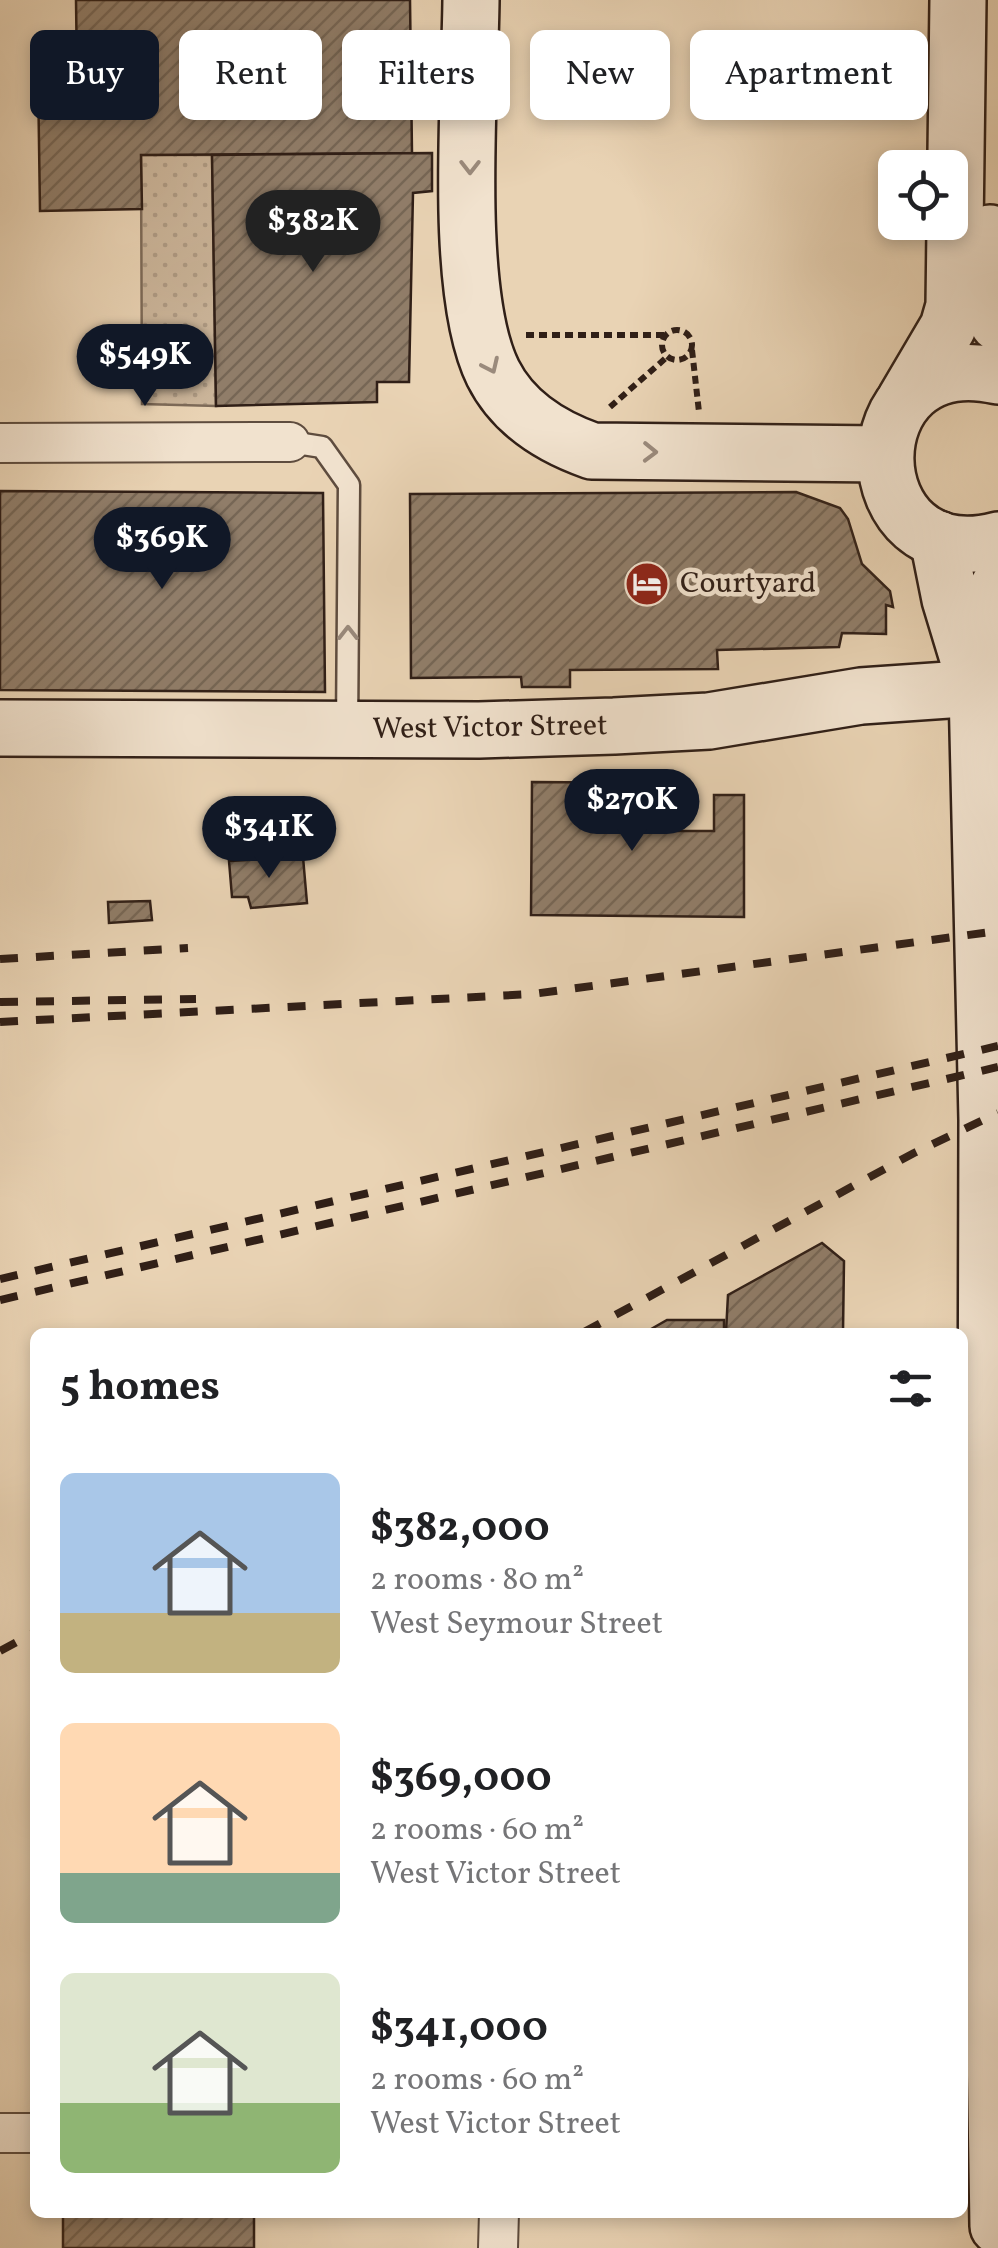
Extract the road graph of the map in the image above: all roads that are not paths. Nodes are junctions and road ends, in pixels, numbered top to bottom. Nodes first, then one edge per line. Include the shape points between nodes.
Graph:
1 (470, 0) edge
2 (958, 0) edge
3 (986, 0) edge
4 (998, 323) edge
5 (998, 376) edge
6 (905, 400) junction
7 (290, 442) joint
8 (0, 443) edge
9 (883, 454) junction
10 (938, 539) junction
11 (998, 540) edge
12 (998, 587) edge
13 (977, 688) junction
14 (0, 728) edge
15 (347, 730) junction
16 (992, 1362) edge
17 (996, 1920) edge
18 (0, 2134) edge
19 (30, 2134) edge
20 (979, 2138) edge
21 (499, 2218) edge
22 (998, 2226) edge
23 (498, 2248) edge

1 -> 9 main road via 470,272 481,343 494,377 519,408 555,438 592,451
2 - 6 main road via 954,306
3 - 4 main road via 991,294
5 - 6 main road via 948,374
6 - 9 main road via 889,425
7 - 8 street
15 -> 7 lane via 350,485 322,447
9 - 10 main road via 898,505
10 - 11 main road
10 - 13 main road
12 - 13 main road
13 - 15 main road, West Victor Street via 861,696 690,722
13 - 16 main road
14 - 15 main road, West Victor Street
16 - 17 main road
17 - 20 main road
18 - 19 street
20 - 22 main road
21 - 23 street

